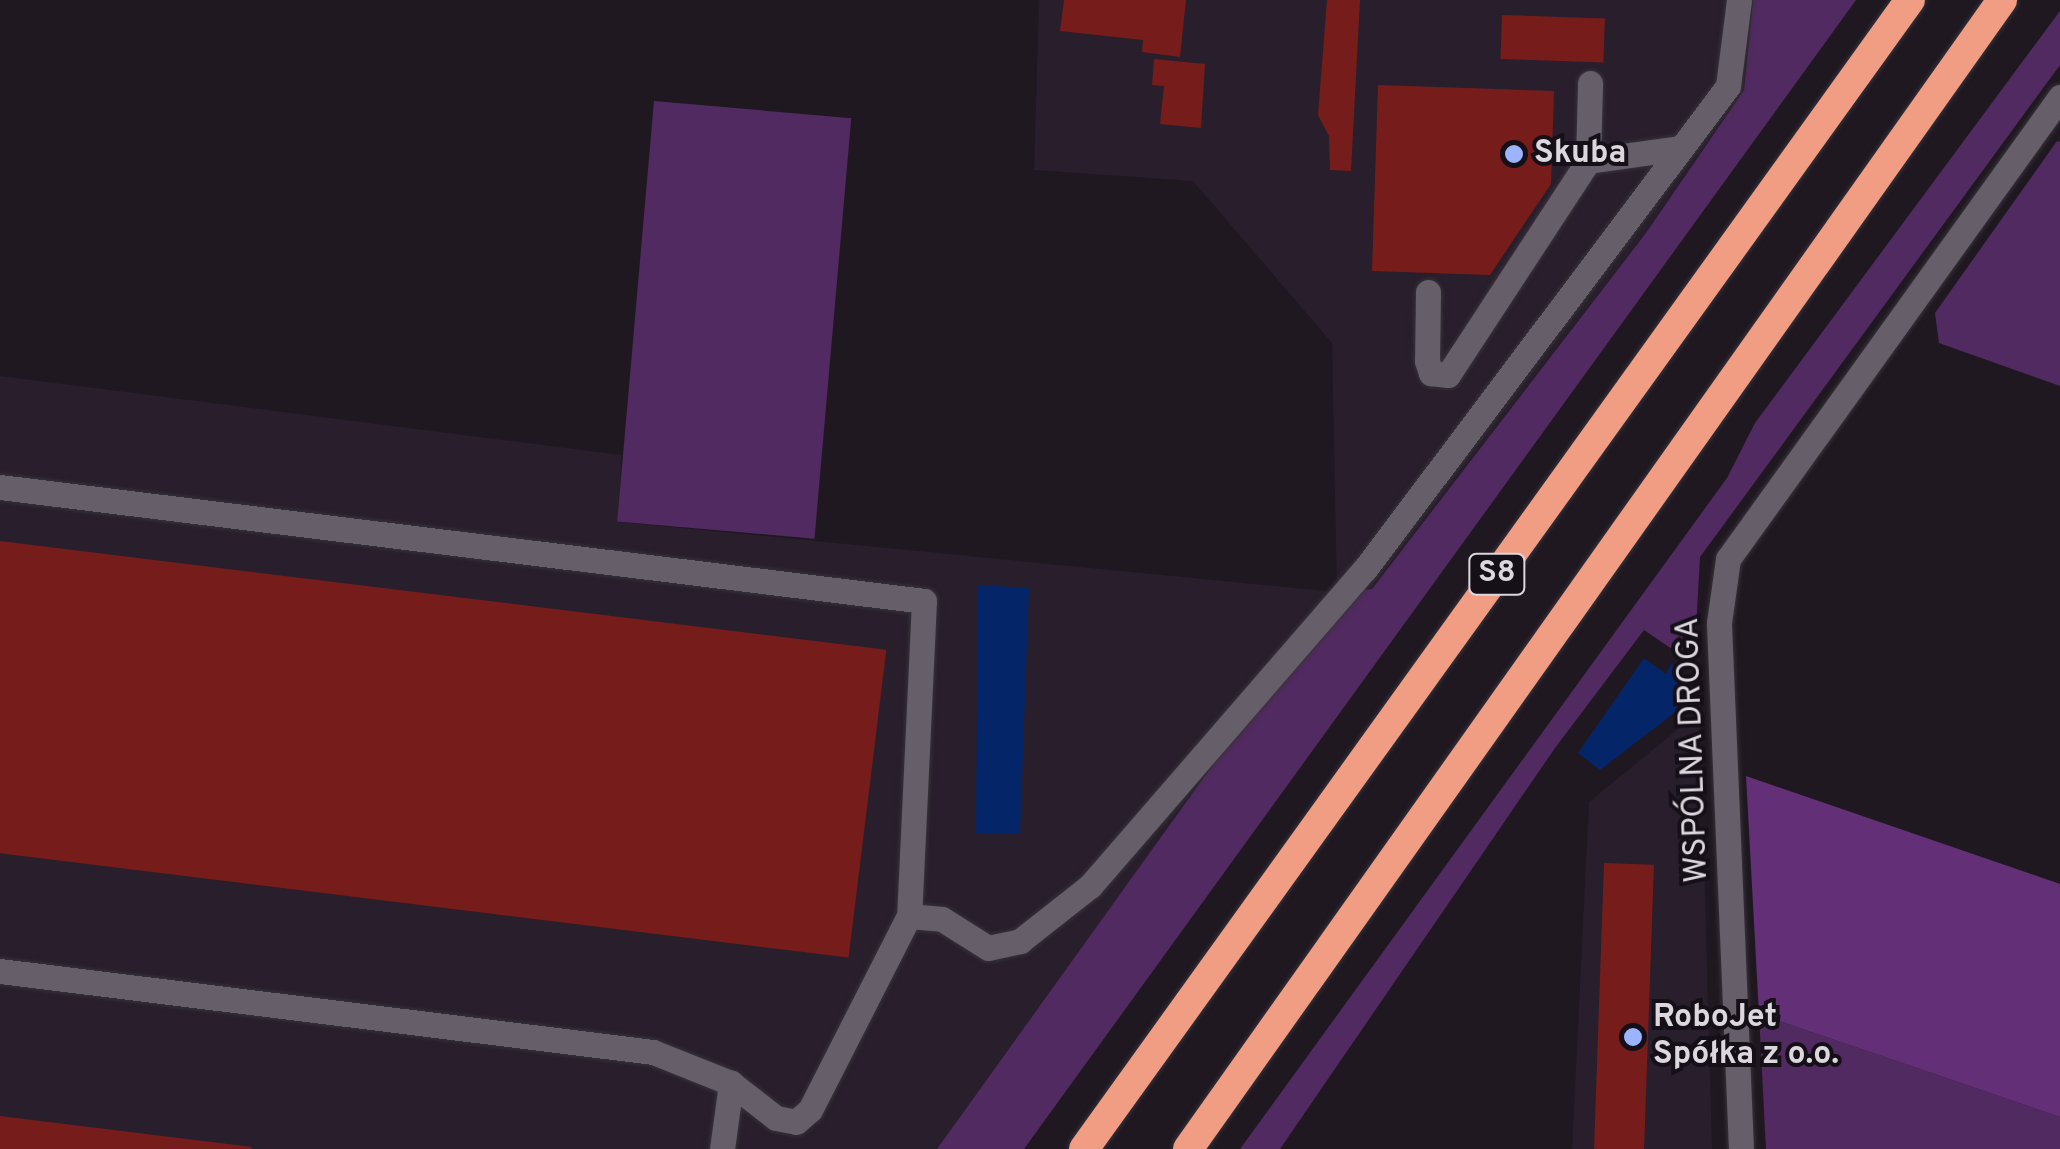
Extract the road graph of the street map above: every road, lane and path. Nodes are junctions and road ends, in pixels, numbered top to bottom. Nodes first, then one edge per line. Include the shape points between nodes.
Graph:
1 (1739, 0) edge
2 (1910, 0) edge
3 (2002, 0) edge
4 (1590, 83) dead end
5 (2060, 97) edge
6 (1681, 148) junction
7 (1588, 160) junction
8 (1428, 292) dead end
9 (0, 487) edge
10 (909, 916) junction
11 (0, 971) edge
12 (731, 1083) junction
13 (722, 1149) edge
14 (1084, 1149) edge
15 (1188, 1149) edge
16 (1741, 1149) edge

1 - 6 street via 1728,86
2 - 14 highway, S8
3 - 15 highway, S8
4 - 7 street
5 - 16 street, WSPÓLNA DROGA via 1728,559 1719,624
6 - 7 street
6 - 10 street via 1365,569 1090,886 1020,941 988,948 942,919
7 - 8 street via 1448,375 1431,373 1427,362
9 - 10 street via 924,602
10 - 12 street via 810,1110 796,1122 776,1118
11 - 12 street via 652,1052
12 - 13 street

